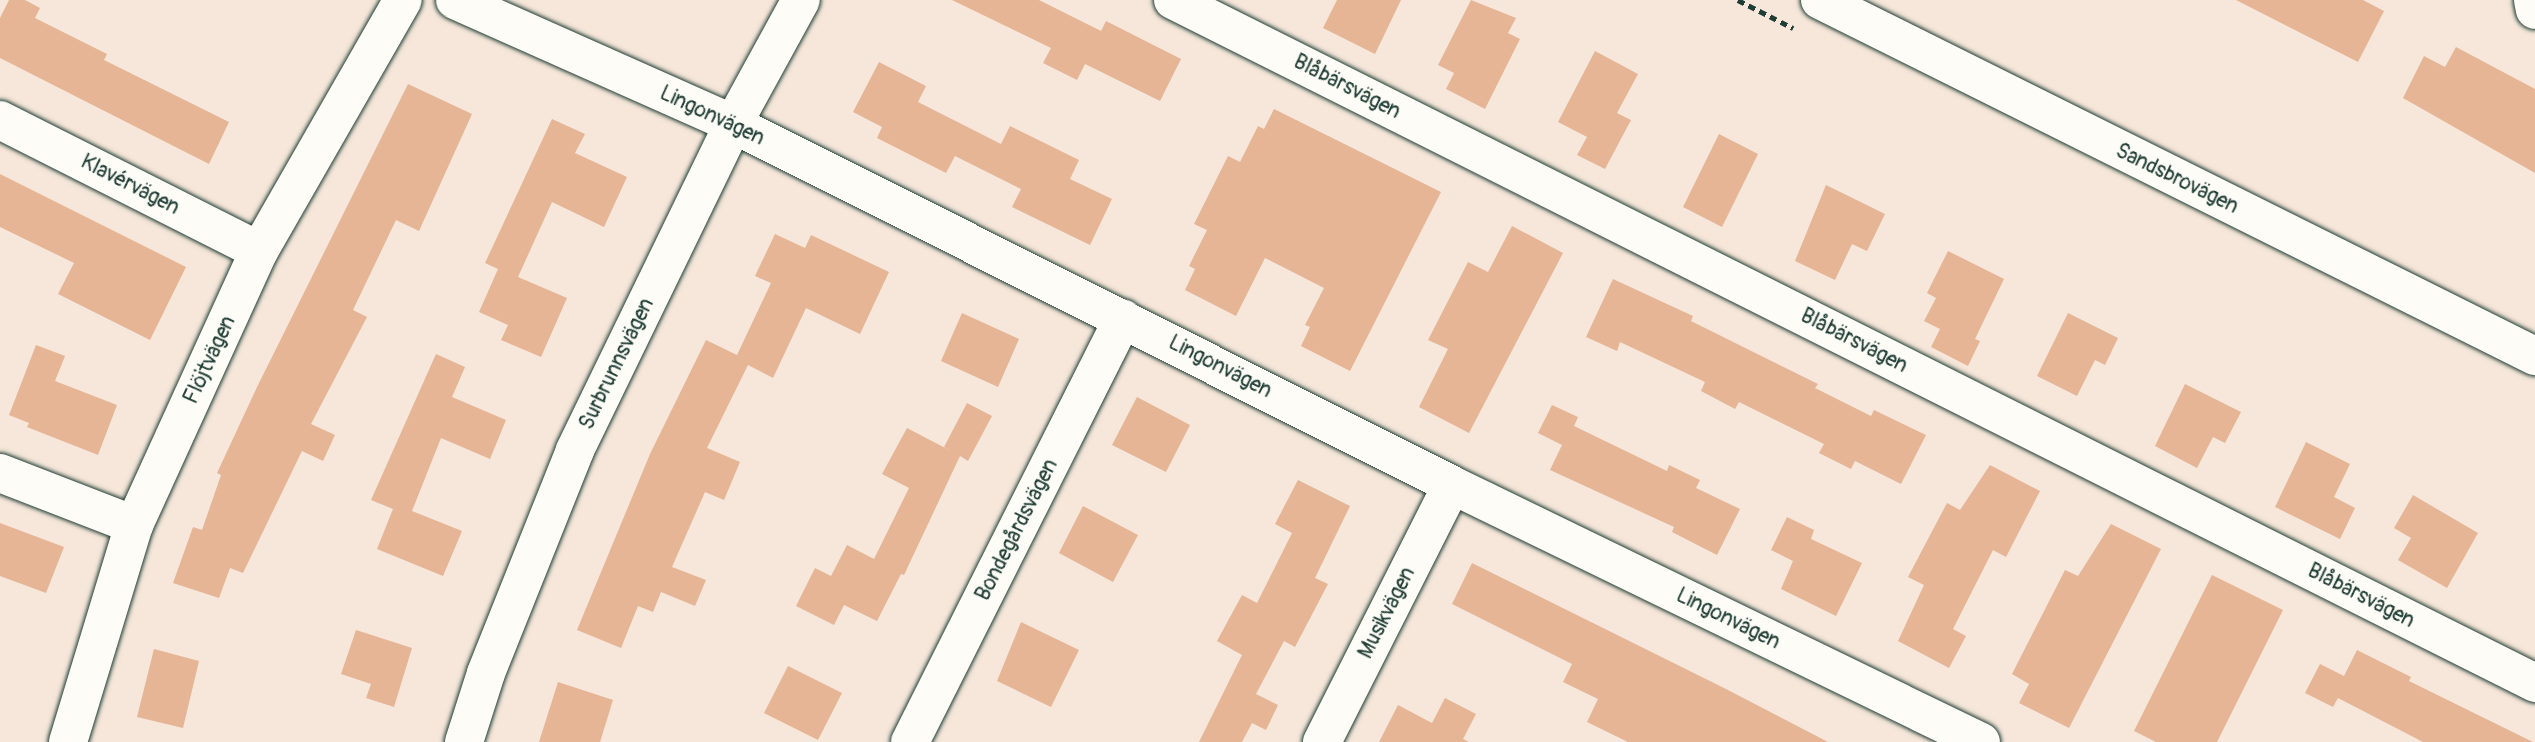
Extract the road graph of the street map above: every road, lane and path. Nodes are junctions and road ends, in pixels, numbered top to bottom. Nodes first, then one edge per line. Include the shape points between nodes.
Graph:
1 (403, 0) edge
2 (455, 0) edge
3 (801, 0) edge
4 (1173, 0) edge
5 (1820, 0) edge
6 (2533, 0) edge
7 (2535, 9) edge
8 (0, 120) edge
9 (733, 124) junction
10 (259, 251) junction
11 (1123, 319) junction
12 (2535, 356) edge
13 (0, 473) edge
14 (1452, 485) junction
15 (134, 525) junction
16 (2535, 683) edge
17 (68, 742) edge
18 (464, 742) edge
19 (910, 742) edge
20 (1322, 742) edge
21 (1981, 742) edge

1 - 10 street, Flöjtvägen
2 - 9 street, Lingonvägen
3 - 9 street, Surbrunnsvägen
4 - 16 street, Blåbärsvägen
5 - 12 street, Sandsbrovägen
6 - 7 street
8 - 10 street, Klavérvägen
9 - 11 street, Lingonvägen
9 - 18 street, Surbrunnsvägen via 575,450 486,673
10 - 15 street, Flöjtvägen
11 - 14 street, Lingonvägen
11 - 19 street, Bondegårdsvägen
13 - 15 street
14 - 20 street, Musikvägen
14 - 21 street, Lingonvägen
15 - 17 street, Flöjtvägen

